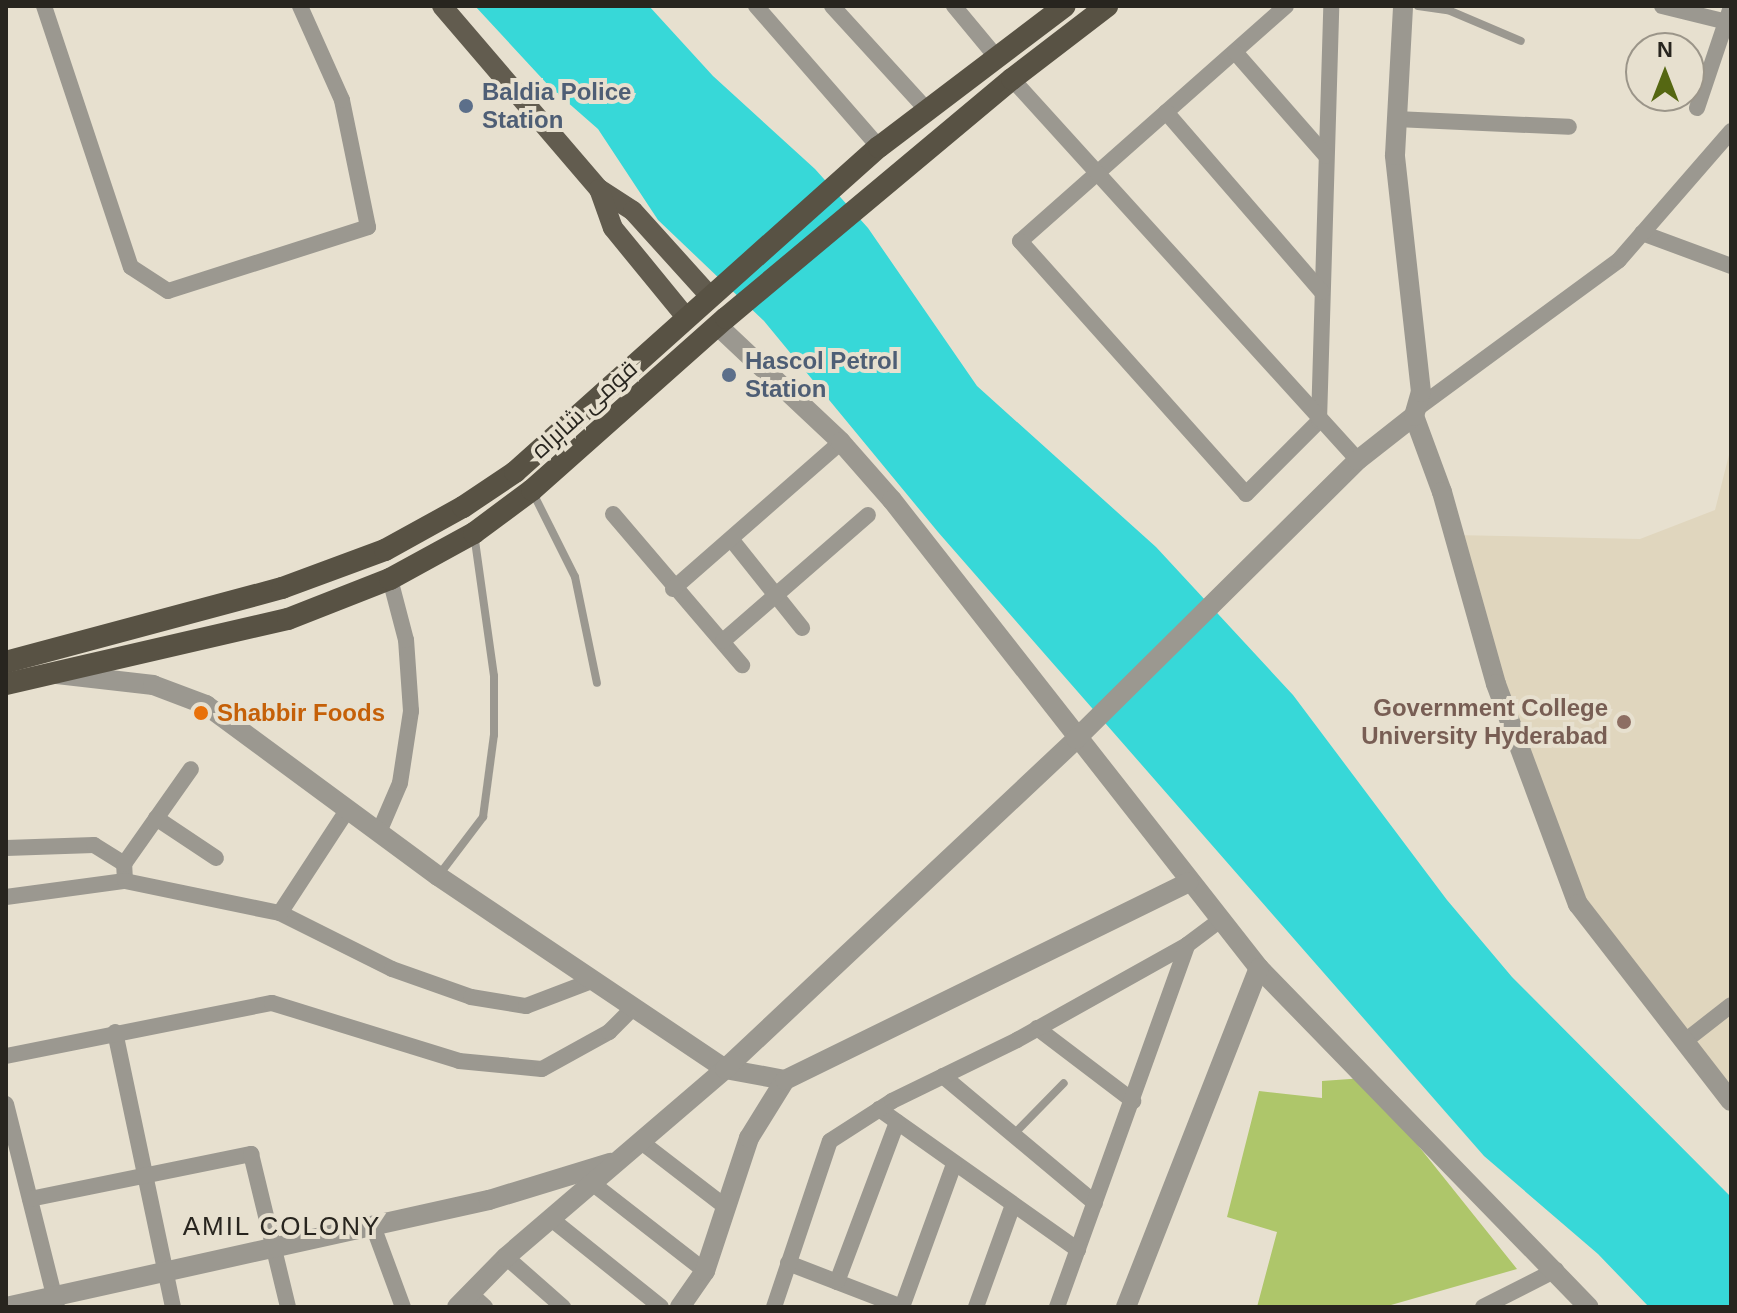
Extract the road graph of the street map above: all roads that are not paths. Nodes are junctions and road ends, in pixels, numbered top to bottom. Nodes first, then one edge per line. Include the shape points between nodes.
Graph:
1 (44, 6) edge
2 (300, 6) edge
3 (442, 6) edge
4 (756, 6) edge
5 (832, 6) edge
6 (954, 6) edge
7 (1065, 6) edge
8 (1107, 6) edge
9 (1286, 6) edge
10 (1331, 6) edge
11 (1403, 6) edge
12 (1418, 6) edge
13 (1662, 6) edge
14 (1729, 14) edge
15 (1521, 41) dead end
16 (1235, 52) junction
17 (998, 59) junction
18 (1012, 79) junction
19 (1705, 84) edge
20 (928, 111) junction
21 (1166, 112) junction
22 (1396, 119) junction
23 (1569, 127) dead end
24 (1731, 131) edge
25 (879, 147) junction
26 (1326, 156) junction
27 (1097, 172) junction
28 (599, 189) junction
29 (1642, 233) junction
30 (1731, 266) edge
31 (712, 292) junction
32 (1322, 292) junction
33 (685, 316) junction
34 (722, 322) junction
35 (1416, 411) junction
36 (1319, 421) junction
37 (841, 442) junction
38 (1358, 460) junction
39 (515, 472) junction
40 (532, 490) junction
41 (613, 514) dead end
42 (868, 515) dead end
43 (474, 533) junction
44 (731, 539) junction
45 (390, 579) junction
46 (673, 589) junction
47 (776, 595) junction
48 (802, 628) dead end
49 (723, 641) junction
50 (6, 662) edge
51 (742, 665) dead end
52 (55, 674) junction
53 (597, 683) dead end
54 (6, 684) edge
55 (1076, 739) junction
56 (191, 769) dead end
57 (348, 809) junction
58 (156, 818) junction
59 (379, 832) junction
60 (6, 848) edge
61 (216, 858) dead end
62 (125, 873) junction
63 (438, 876) junction
64 (1188, 883) junction
65 (6, 897) edge
66 (280, 913) junction
67 (1218, 922) junction
68 (1187, 945) junction
69 (1259, 968) junction
70 (594, 980) junction
71 (1731, 1005) edge
72 (634, 1007) junction
73 (1037, 1028) junction
74 (115, 1032) junction
75 (1685, 1041) junction
76 (6, 1056) edge
77 (725, 1069) junction
78 (943, 1076) junction
79 (785, 1080) junction
80 (1064, 1083) dead end
81 (1133, 1101) junction
82 (1731, 1101) edge
83 (6, 1104) edge
84 (879, 1109) junction
85 (897, 1122) junction
86 (1013, 1135) junction
87 (640, 1141) junction
88 (618, 1161) junction
89 (954, 1164) junction
90 (145, 1176) junction
91 (592, 1183) junction
92 (30, 1199) junction
93 (1095, 1203) junction
94 (1013, 1205) junction
95 (727, 1208) junction
96 (550, 1218) junction
97 (373, 1226) junction
98 (275, 1248) junction
99 (1078, 1250) junction
100 (506, 1257) junction
101 (788, 1263) junction
102 (1556, 1270) junction
103 (705, 1271) junction
104 (165, 1272) junction
105 (837, 1282) junction
106 (55, 1302) edge
107 (471, 1303) edge
108 (6, 1307) edge
109 (173, 1307) edge
110 (288, 1307) edge
111 (403, 1307) edge
112 (563, 1307) edge
113 (661, 1307) edge
114 (680, 1307) edge
115 (774, 1307) edge
116 (902, 1307) edge
117 (976, 1307) edge
118 (1057, 1307) edge
119 (1126, 1307) edge
120 (1483, 1307) edge
121 (1589, 1307) edge

1 - 2 street via 131,267 168,291 368,227 342,100
3 - 28 main road
4 - 25 street
5 - 20 street
6 - 17 street
7 - 17 highway, قومی شاہراہ
8 - 18 highway, قومی شاہراہ
9 - 16 street
10 - 26 street
11 - 22 street
12 - 15 lane via 1448,10
13 - 14 street
14 - 19 street
16 - 21 street
16 - 26 street
17 - 20 highway, قومی شاہراہ
18 - 27 street
18 - 34 highway, قومی شاہراہ
20 - 25 highway, قومی شاہراہ
21 - 27 street
21 - 32 street
22 - 23 street
22 - 35 street via 1395,155 1421,392
24 - 29 street
25 - 31 highway, قومی شاہراہ
26 - 32 street
27 - 36 street
27 - 36 street via 1020,241 1040,264 1246,494
28 - 31 main road via 633,211
28 - 33 main road via 613,228
29 - 30 street
29 - 35 street via 1619,260
31 - 33 highway, قومی شاہراہ
32 - 36 street
33 - 39 highway, قومی شاہراہ
34 - 37 street
34 - 40 highway, قومی شاہراہ
35 - 38 street
35 - 75 street via 1496,684 1578,904
36 - 38 street
37 - 44 street
37 - 55 street
38 - 55 street
39 - 40 highway
39 - 50 highway, قومی شاہراہ via 385,550 297,583
40 - 43 highway, قومی شاہراہ
40 - 53 lane via 575,577
41 - 46 street
42 - 47 street
43 - 45 highway, قومی شاہراہ
43 - 63 lane via 494,676 494,735 483,817
44 - 46 street
44 - 47 street
45 - 52 highway, قومی شاہراہ via 288,619
45 - 59 street via 406,640 411,711 400,783
46 - 49 street
47 - 48 street
47 - 49 street
49 - 51 street
52 - 54 highway, قومی شاہراہ
52 - 57 street via 153,685 206,705
55 - 64 street
55 - 77 street
56 - 58 street
57 - 59 street
57 - 66 street
58 - 61 street
58 - 62 street
59 - 63 street
60 - 62 street via 94,845
62 - 65 street
62 - 66 street
63 - 70 street
64 - 67 street
64 - 79 street
66 - 70 street via 368,960 471,997 526,1006
67 - 68 street
67 - 69 street
68 - 73 street
68 - 81 street
69 - 102 street
69 - 119 street
70 - 72 street
71 - 75 street
72 - 74 street via 609,1032 542,1069 459,1061 272,1003
72 - 77 street
73 - 78 street
73 - 81 street
74 - 76 street
74 - 90 street
75 - 82 street
77 - 79 street
77 - 87 street
78 - 84 street
78 - 86 street
79 - 95 street via 749,1138
80 - 86 lane
81 - 93 street
83 - 92 street
84 - 85 street
84 - 101 street via 830,1141
85 - 89 street
85 - 105 street
86 - 93 street
87 - 88 street
87 - 95 street
88 - 91 street
88 - 97 street via 489,1200
89 - 94 street
89 - 116 street
90 - 92 street
90 - 98 street via 251,1154
90 - 104 street
91 - 96 street
91 - 103 street
92 - 106 street
93 - 99 street
94 - 99 street
94 - 117 street
95 - 103 street
96 - 100 street
96 - 113 street
97 - 98 street
97 - 111 street
98 - 104 street
98 - 110 street
99 - 118 street
100 - 107 street
100 - 112 street
101 - 105 street
101 - 115 street
102 - 120 street
102 - 121 street
103 - 114 street
104 - 106 street
104 - 109 street
105 - 116 street
106 - 108 street

